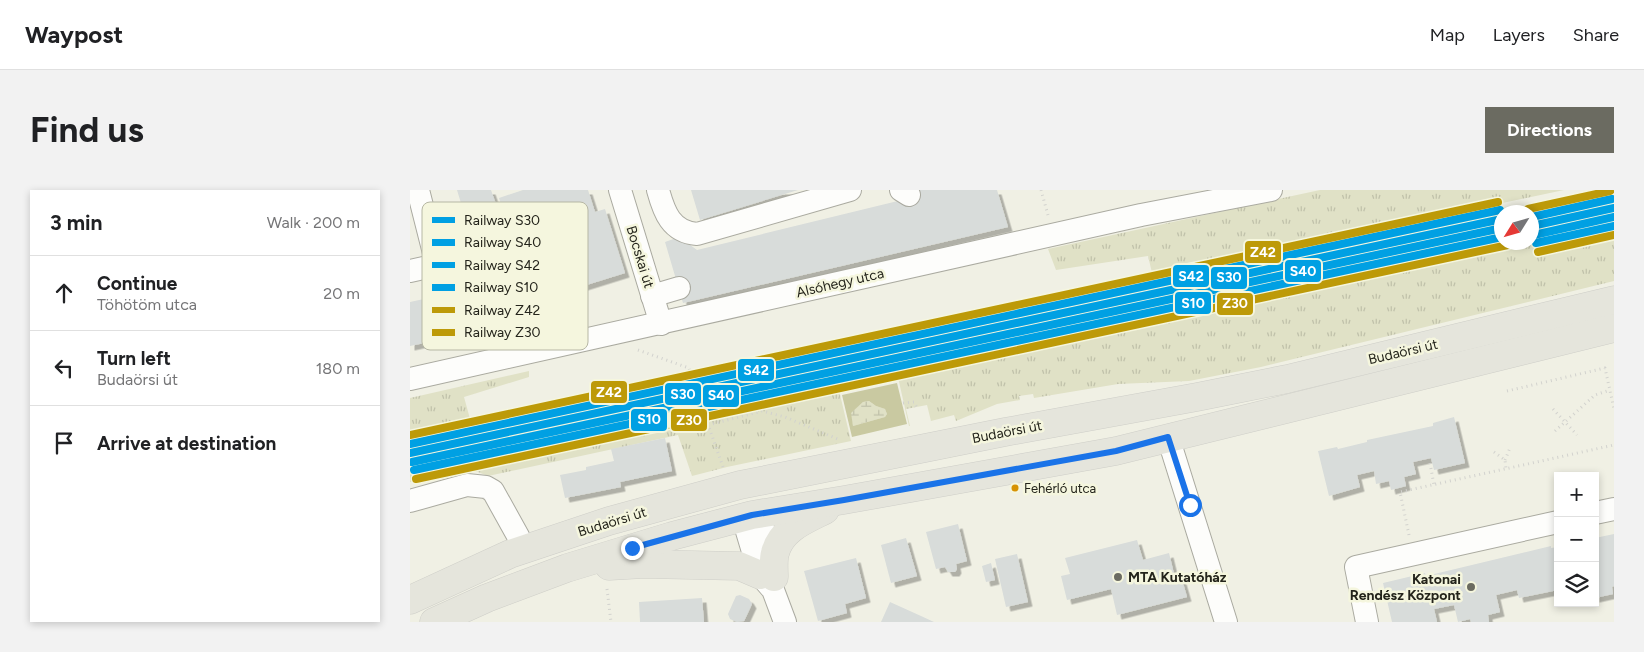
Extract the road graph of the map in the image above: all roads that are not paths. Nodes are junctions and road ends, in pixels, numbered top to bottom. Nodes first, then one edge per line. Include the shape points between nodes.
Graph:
1 (418, 190) edge
2 (620, 190) edge
3 (658, 190) edge
4 (850, 190) edge
5 (1271, 190) edge
6 (422, 206) edge
7 (679, 288) dead end
8 (652, 296) junction
9 (1614, 300) edge
10 (660, 324) junction
11 (1614, 328) edge
12 (588, 340) edge
13 (544, 350) edge
14 (410, 380) edge
15 (1168, 437) junction
16 (812, 470) junction
17 (703, 495) junction
18 (844, 500) junction
19 (410, 501) edge
20 (1614, 509) edge
21 (1599, 512) edge
22 (753, 522) junction
23 (1554, 523) edge
24 (524, 550) junction
25 (567, 568) junction
26 (769, 581) junction
27 (410, 600) edge
28 (434, 622) edge
29 (785, 622) edge
30 (1226, 622) edge
31 (1367, 622) edge

1 - 6 street
2 - 8 street, Bocskai út
3 - 4 street via 670,220 683,231 697,234
5 - 10 street, Alsóhegy utca via 1141,215
7 - 8 street
8 - 10 street, Bocskai út
9 - 16 main road, Budaörsi út via 1278,381
10 - 12 street, Alsóhegy utca
11 - 15 main road, Budaörsi út
13 - 14 street, Alsóhegy utca
15 - 18 main road, Budaörsi út via 1116,451
15 - 30 street
16 - 17 main road, Budaörsi út
16 - 22 main road via 759,498
17 - 22 main road via 734,503
17 - 24 main road, Budaörsi út via 609,521
18 - 22 main road, Budaörsi út
18 - 26 main road via 794,526 775,553
19 - 24 street via 468,485 486,487 493,491
20 - 21 street
22 - 25 main road, Budaörsi út via 672,536
22 - 26 street
23 - 31 street via 1356,567
24 - 27 main road, Budaörsi út
25 - 26 main road via 644,564 739,566
25 - 28 main road, Budaörsi út
26 - 29 street

